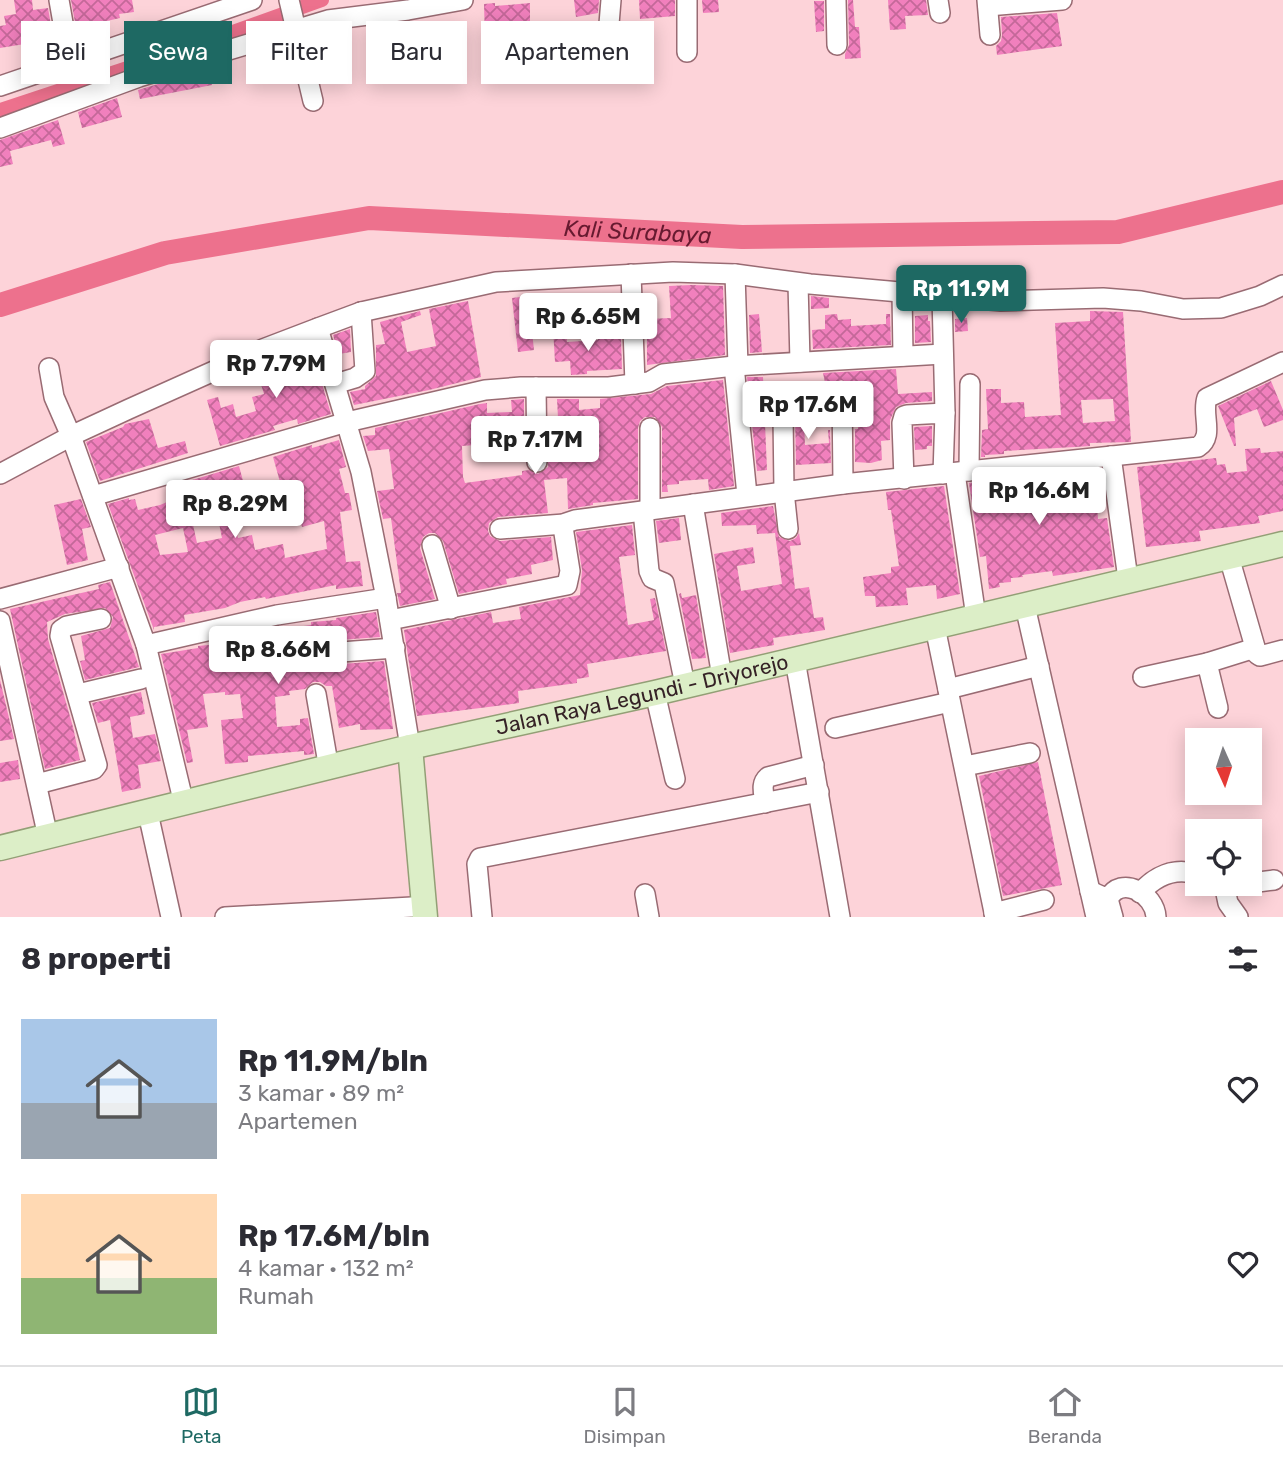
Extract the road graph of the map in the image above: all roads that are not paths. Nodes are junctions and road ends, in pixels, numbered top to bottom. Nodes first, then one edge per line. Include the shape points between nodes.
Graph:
1 (59, 0) edge
2 (252, 0) edge
3 (289, 0) edge
4 (463, 0) edge
5 (611, 0) edge
6 (687, 0) edge
7 (836, 0) edge
8 (1062, 0) edge
9 (987, 3) edge
10 (63, 21) edge
11 (295, 21) edge
12 (323, 21) edge
13 (609, 21) edge
14 (990, 35) dead end
15 (246, 42) edge
16 (837, 45) dead end
17 (110, 49) edge
18 (687, 52) dead end
19 (21, 79) edge
20 (309, 84) edge
21 (0, 86) edge
22 (313, 101) dead end
23 (0, 128) edge
24 (631, 274) junction
25 (735, 274) junction
26 (798, 283) junction
27 (1283, 285) edge
28 (902, 292) junction
29 (942, 296) junction
30 (361, 312) junction
31 (318, 328) junction
32 (943, 354) junction
33 (902, 356) junction
34 (800, 362) junction
35 (1283, 362) edge
36 (736, 366) junction
37 (49, 368) dead end
38 (335, 384) junction
39 (635, 384) junction
40 (970, 384) dead end
41 (536, 387) junction
42 (842, 392) dead end
43 (944, 413) junction
44 (783, 415) dead end
45 (347, 422) junction
46 (650, 428) dead end
47 (71, 436) junction
48 (1111, 456) junction
49 (537, 462) dead end
50 (956, 473) junction
51 (0, 474) edge
52 (904, 479) junction
53 (843, 484) junction
54 (784, 491) junction
55 (747, 495) junction
56 (93, 496) junction
57 (694, 503) junction
58 (646, 510) junction
59 (564, 524) junction
60 (500, 529) dead end
61 (788, 529) dead end
62 (1283, 544) edge
63 (432, 545) dead end
64 (1229, 556) junction
65 (119, 567) junction
66 (1129, 579) junction
67 (386, 598) junction
68 (0, 599) edge
69 (1025, 606) junction
70 (450, 608) junction
71 (976, 617) junction
72 (101, 619) dead end
73 (390, 620) junction
74 (0, 621) edge
75 (935, 627) junction
76 (146, 645) junction
77 (395, 648) junction
78 (1255, 648) junction
79 (1283, 650) edge
80 (341, 652) dead end
81 (795, 660) junction
82 (1206, 663) junction
83 (1039, 666) junction
84 (722, 677) junction
85 (1143, 677) dead end
86 (141, 679) dead end
87 (685, 685) junction
88 (655, 693) junction
89 (78, 694) junction
90 (316, 694) dead end
91 (949, 696) junction
92 (1218, 708) dead end
93 (835, 728) dead end
94 (410, 747) junction
95 (1030, 752) dead end
96 (814, 765) junction
97 (965, 766) junction
98 (329, 769) junction
99 (675, 779) dead end
100 (37, 784) junction
101 (819, 792) junction
102 (765, 803) junction
103 (184, 804) junction
104 (148, 813) junction
105 (48, 837) junction
106 (0, 848) edge
107 (1185, 873) edge
108 (1274, 880) dead end
109 (1262, 882) edge
110 (1140, 893) junction
111 (645, 894) dead end
112 (1227, 896) edge
113 (1044, 900) dead end
114 (1103, 902) edge
115 (418, 912) edge
116 (995, 915) edge
117 (171, 917) edge
118 (225, 917) edge
119 (482, 917) edge
120 (649, 917) edge
121 (840, 917) edge
122 (1096, 917) edge
123 (1156, 917) edge
124 (1238, 917) edge

1 - 10 street
2 - 17 street
3 - 11 street
4 - 12 street
5 - 13 street
6 - 18 street
7 - 16 street
8 - 9 street
9 - 14 street
15 - 23 street
19 - 21 street
20 - 22 street
24 - 25 street
24 - 30 street via 496,282
24 - 39 street
25 - 26 street
25 - 36 street
26 - 28 street
26 - 34 street
27 - 29 street via 1221,308 1183,309 1102,298 1001,301
28 - 29 street
28 - 33 street
29 - 32 street
30 - 31 street
30 - 38 street via 365,371
31 - 38 street
31 - 47 street
32 - 33 street
32 - 43 street
33 - 34 street
34 - 36 street
35 - 48 street via 1206,398 1208,437 1198,447
36 - 39 street via 663,374
36 - 55 street
37 - 47 street via 54,397
38 - 45 street
39 - 41 street
40 - 50 street
41 - 45 street via 471,393
41 - 49 street
42 - 53 street
43 - 50 street
43 - 52 street via 904,416
44 - 54 street
45 - 56 street
45 - 67 street
46 - 58 street
47 - 51 street
47 - 56 street
48 - 50 street
48 - 66 street
50 - 52 street
50 - 71 street
52 - 53 street
53 - 54 street
54 - 55 street
54 - 61 street
55 - 57 street
56 - 65 street
57 - 58 street
57 - 84 street
58 - 59 street
58 - 87 street via 649,571 652,578 664,583
59 - 60 street
59 - 70 street via 570,571 567,585
62 - 64 main road, Jalan Raya Legundi - Driyorejo
63 - 70 street
64 - 66 main road, Jalan Raya Legundi - Driyorejo
64 - 78 street
65 - 68 street
65 - 76 street
66 - 69 main road, Jalan Raya Legundi - Driyorejo
67 - 73 street
67 - 76 street via 277,615
69 - 71 main road, Jalan Raya Legundi - Driyorejo
69 - 83 street
70 - 73 street
71 - 75 main road, Jalan Raya Legundi - Driyorejo
72 - 89 street via 61,630
73 - 77 street
74 - 100 street
75 - 81 main road, Jalan Raya Legundi - Driyorejo
75 - 91 street
76 - 103 street
77 - 80 street
77 - 94 street
78 - 79 street via 1259,656
78 - 82 street
81 - 84 main road, Jalan Raya Legundi - Driyorejo
81 - 96 street
82 - 85 street
82 - 92 street
83 - 91 street
83 - 114 street
84 - 87 main road, Jalan Raya Legundi - Driyorejo
86 - 89 street
87 - 88 main road, Jalan Raya Legundi - Driyorejo
88 - 94 main road, Jalan Raya Legundi - Driyorejo
88 - 99 street
89 - 100 street via 97,765
90 - 98 street
91 - 93 street
91 - 97 street
94 - 98 main road, Jalan Raya Legundi - Driyorejo
94 - 115 main road
95 - 97 street
96 - 101 street
96 - 102 street via 764,780
97 - 116 street
98 - 103 main road, Jalan Raya Legundi - Driyorejo
100 - 105 street
101 - 102 street
101 - 121 street
102 - 119 street via 480,858
103 - 104 main road, Jalan Raya Legundi - Driyorejo
104 - 105 main road, Jalan Raya Legundi - Driyorejo
104 - 117 street
105 - 106 main road, Jalan Raya Legundi - Driyorejo
107 - 110 street via 1162,875
108 - 109 street
110 - 114 street via 1124,886
110 - 123 street via 1154,906
111 - 120 street
112 - 124 street
113 - 116 street
114 - 122 street
115 - 118 street

